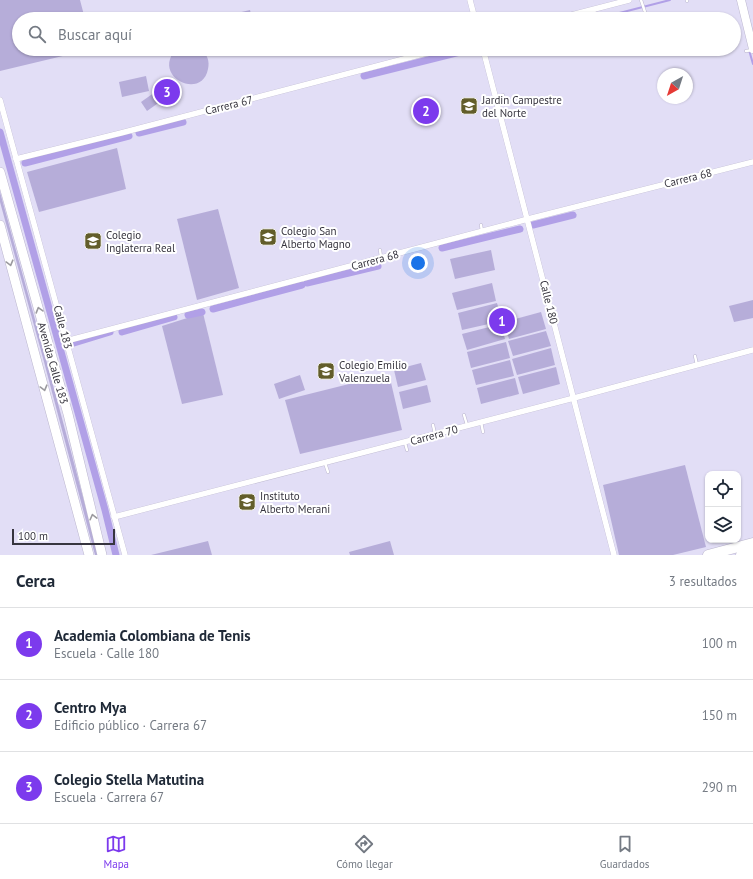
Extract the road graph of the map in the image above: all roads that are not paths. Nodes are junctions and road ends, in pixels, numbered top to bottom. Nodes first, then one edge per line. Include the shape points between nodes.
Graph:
1 (470, 0) edge
2 (629, 0) edge
3 (641, 0) edge
4 (741, 0) edge
5 (594, 9) junction
6 (473, 12) edge
7 (583, 12) edge
8 (595, 12) edge
9 (645, 12) dead end
10 (751, 50) edge
11 (415, 56) edge
12 (485, 56) edge
13 (502, 95) dead end
14 (496, 98) junction
15 (0, 100) edge
16 (16, 159) junction
17 (753, 162) edge
18 (0, 172) edge
19 (528, 219) junction
20 (0, 225) edge
21 (481, 225) dead end
22 (482, 231) junction
23 (380, 250) dead end
24 (381, 258) junction
25 (66, 341) junction
26 (753, 350) edge
27 (695, 356) dead end
28 (697, 365) junction
29 (574, 398) junction
30 (464, 415) dead end
31 (481, 422) junction
32 (433, 425) dead end
33 (468, 426) junction
34 (483, 432) dead end
35 (435, 434) junction
36 (405, 442) junction
37 (407, 450) dead end
38 (325, 463) junction
39 (328, 472) dead end
40 (114, 517) junction
41 (753, 543) edge
42 (753, 552) edge
43 (89, 555) edge
44 (102, 555) edge
45 (125, 555) edge
46 (614, 555) edge
47 (708, 555) edge
48 (741, 555) edge

1 - 6 street
2 - 5 street
3 - 9 lane
4 - 10 street
5 - 7 street
5 - 8 lane
11 - 16 street, Carrera 67
12 - 14 street, Calle 180
13 - 14 lane
14 - 19 street, Calle 180
15 - 16 street, Calle 183
16 - 25 street, Calle 183
17 - 19 street, Carrera 68
44 -> 18 main road, Avenida Calle 183 via 68,414
19 - 22 street, Carrera 68
19 - 29 street, Calle 180
20 -> 43 main road, Avenida Calle 183
21 - 22 lane
22 - 24 street, Carrera 68
23 - 24 lane
24 - 25 street, Carrera 68
25 - 40 street, Calle 183
26 - 28 street, Carrera 70
27 - 28 lane
28 - 29 street, Carrera 70
29 - 31 street, Carrera 70
29 - 46 street, Calle 180
30 - 33 lane
31 - 33 street, Carrera 70
31 - 34 lane
32 - 35 lane
33 - 35 street, Carrera 70
35 - 36 street, Carrera 70
36 - 37 lane
36 - 38 street, Carrera 70
38 - 39 lane
38 - 40 street, Carrera 70
40 - 45 street, Calle 183
41 - 47 highway
42 - 48 highway

